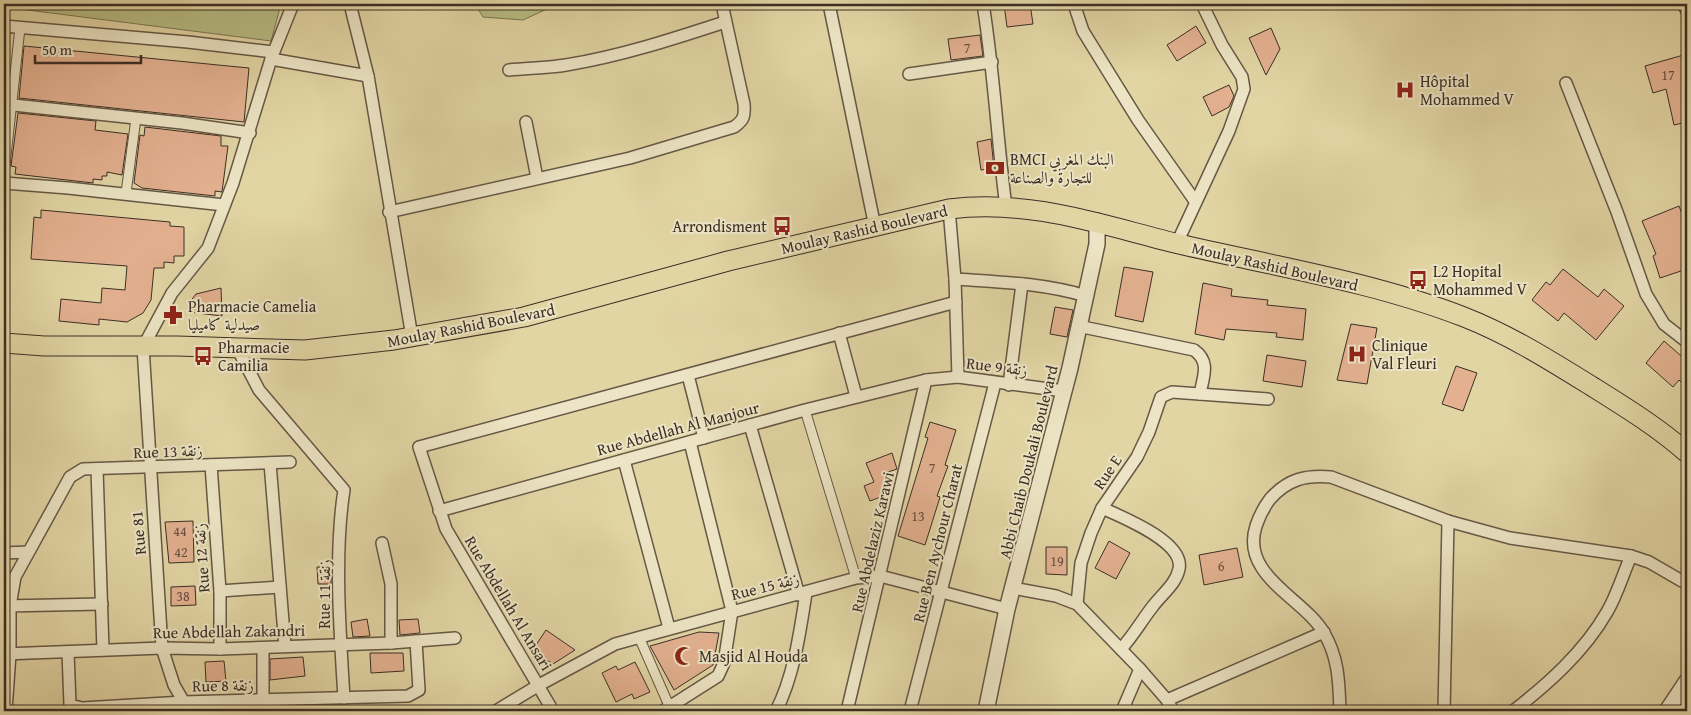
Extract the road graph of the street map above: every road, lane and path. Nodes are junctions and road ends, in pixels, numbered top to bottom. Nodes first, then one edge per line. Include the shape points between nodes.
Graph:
1 (293, 4) edge
2 (350, 4) edge
3 (722, 4) edge
4 (829, 4) edge
5 (983, 4) edge
6 (1074, 4) edge
7 (1202, 4) edge
8 (1683, 4) edge
9 (1687, 10) edge
10 (725, 22) junction
11 (4, 26) edge
12 (20, 28) junction
13 (272, 56) junction
14 (992, 62) junction
15 (509, 70) dead end
16 (909, 74) dead end
17 (368, 76) junction
18 (1566, 83) dead end
19 (7, 104) edge
20 (136, 118) junction
21 (526, 122) dead end
22 (250, 133) junction
23 (4, 174) edge
24 (537, 178) junction
25 (4, 183) edge
26 (126, 193) junction
27 (1195, 201) junction
28 (224, 205) junction
29 (1006, 207) junction
30 (950, 209) junction
31 (389, 212) junction
32 (1098, 221) junction
33 (875, 227) junction
34 (1177, 243) junction
35 (955, 279) junction
36 (1022, 284) junction
37 (1086, 296) junction
38 (956, 302) junction
39 (1078, 326) junction
40 (839, 333) junction
41 (412, 337) junction
42 (1687, 342) edge
43 (4, 343) edge
44 (143, 347) junction
45 (238, 348) junction
46 (688, 375) junction
47 (958, 377) junction
48 (926, 380) junction
49 (994, 383) junction
50 (1009, 384) junction
51 (1064, 391) junction
52 (1200, 394) junction
53 (856, 396) junction
54 (1268, 398) dead end
55 (805, 410) junction
56 (750, 425) junction
57 (704, 438) junction
58 (690, 442) junction
59 (1686, 452) edge
60 (624, 460) junction
61 (290, 462) dead end
62 (270, 463) junction
63 (211, 465) junction
64 (149, 468) junction
65 (98, 469) junction
66 (1102, 508) junction
67 (439, 512) junction
68 (1448, 521) junction
69 (382, 544) dead end
70 (28, 552) junction
71 (4, 553) edge
72 (1631, 556) junction
73 (880, 576) junction
74 (856, 578) junction
75 (1687, 584) edge
76 (280, 587) junction
77 (1013, 588) junction
78 (220, 591) junction
79 (942, 592) junction
80 (802, 594) junction
81 (102, 604) junction
82 (1077, 604) junction
83 (7, 606) edge
84 (1007, 609) junction
85 (732, 611) junction
86 (669, 628) junction
87 (1324, 632) junction
88 (639, 637) junction
89 (455, 638) dead end
90 (416, 641) junction
91 (391, 643) junction
92 (341, 644) junction
93 (285, 646) junction
94 (162, 648) junction
95 (263, 648) junction
96 (1121, 649) junction
97 (103, 650) junction
98 (220, 650) junction
99 (68, 652) junction
100 (7, 654) edge
101 (1140, 669) junction
102 (1687, 682) edge
103 (539, 685) junction
104 (344, 698) junction
105 (263, 700) junction
106 (1168, 700) junction
107 (186, 707) edge
108 (667, 710) edge
109 (6, 711) edge
110 (496, 711) edge
111 (553, 711) edge
112 (776, 711) edge
113 (847, 711) edge
114 (910, 711) edge
115 (986, 711) edge
116 (1122, 711) edge
117 (1173, 711) edge
118 (1340, 711) edge
119 (1444, 711) edge
120 (1512, 711) edge
121 (1667, 711) edge

1 - 13 street
2 - 17 street
3 - 10 street
4 - 33 street
5 - 14 street
6 - 27 street via 1098,55 1138,120
7 - 27 street via 1242,77 1244,89 1229,131
8 - 9 street
10 - 15 street via 605,57
10 - 24 street via 744,104 742,122 710,135 630,158
11 - 12 street
12 - 13 street via 122,36
12 - 19 street
13 - 17 street
13 - 22 street
14 - 16 street
14 - 29 street
17 - 31 street
18 - 42 street via 1651,306 1664,324
19 - 20 street
19 - 23 street
20 - 22 street
20 - 26 street
21 - 24 street
22 - 28 street
24 - 31 street
25 - 26 street
26 - 28 street
27 - 34 street
28 - 44 street via 208,248 172,293
29 - 30 main road, Moulay Rashid Boulevard
29 - 32 main road, Moulay Rashid Boulevard via 1044,210
30 - 33 main road, Moulay Rashid Boulevard
30 - 35 street
31 - 41 street
32 - 34 main road, Moulay Rashid Boulevard
32 - 37 street, Abbi Chaib Doukali Boulevard via 1097,244
33 - 41 main road, Moulay Rashid Boulevard via 719,264 524,317
34 - 59 main road, Moulay Rashid Boulevard via 1332,279 1464,317 1522,343 1619,404
35 - 36 street
35 - 38 street
36 - 37 street
36 - 50 street
37 - 39 street, Abbi Chaib Doukali Boulevard
38 - 40 street
38 - 47 street
39 - 51 street, Abbi Chaib Doukali Boulevard
39 - 52 street via 1194,350 1205,364
40 - 46 street
40 - 53 street
41 - 45 main road, Moulay Rashid Boulevard via 305,350
43 - 44 main road, Moulay Rashid Boulevard
44 - 45 main road, Moulay Rashid Boulevard
44 - 64 street, Rue 81
45 - 92 street, Rue 11 زنقة via 259,390 344,490 340,529
46 - 57 street
46 - 67 street, Rue Abdellah Al Ansari via 419,447
47 - 48 street, Rue 9 زنقة
47 - 49 street, Rue 9 زنقة
48 - 53 street, Rue Abdellah Al Manjour
48 - 73 street, Rue Abdelaziz Karawi
49 - 50 street, Rue 9 زنقة
49 - 79 street, Rue Ben Aychour Charat
50 - 51 street, Rue 9 زنقة
51 - 77 street, Abbi Chaib Doukali Boulevard
52 - 54 street, Rue E
52 - 66 street, Rue E via 1172,392 1161,397 1137,456
53 - 55 street, Rue Abdellah Al Manjour
55 - 56 street, Rue Abdellah Al Manjour
55 - 74 street
56 - 57 street, Rue Abdellah Al Manjour
56 - 80 street
57 - 58 street, Rue Abdellah Al Manjour
58 - 60 street, Rue Abdellah Al Manjour
58 - 85 street
60 - 67 street, Rue Abdellah Al Manjour
60 - 86 street
61 - 62 street, Rue 13 زنقة
62 - 63 street, Rue 13 زنقة
62 - 76 street
63 - 64 street, Rue 13 زنقة
63 - 78 street, Rue 12 زنقة
64 - 65 street, Rue 13 زنقة
64 - 94 street, Rue 81
65 - 70 street, Rue 13 زنقة via 78,471 70,477
65 - 81 street
66 - 82 street, Rue E via 1081,563
66 - 96 street via 1126,518 1163,541 1175,550 1180,560 1174,581
67 - 103 street, Rue Abdellah Al Ansari via 471,574
68 - 72 street via 1529,541
68 - 87 street via 1332,477 1296,479 1280,489 1258,520 1253,536 1254,547 1269,578
68 - 119 street
69 - 91 street via 392,584
70 - 71 street
70 - 83 street, Rue 13 زنقة via 15,577
72 - 75 street via 1649,562
72 - 120 street via 1607,612 1587,640 1542,689
73 - 74 street, Rue 15 زنقة
73 - 79 street, Rue 15 زنقة
73 - 113 street, Rue Abdelaziz Karawi
74 - 80 street, Rue 15 زنقة
76 - 78 street
76 - 93 street
77 - 82 street via 1056,596
77 - 84 street, Abbi Chaib Doukali Boulevard
78 - 98 street, Rue 12 زنقة
79 - 84 street, Rue 15 زنقة
79 - 114 street, Rue Ben Aychour Charat
80 - 85 street, Rue 15 زنقة
80 - 112 street via 801,626 786,689
81 - 83 street
81 - 97 street
82 - 96 street
83 - 100 street, Rue 13 زنقة
84 - 115 street, Abbi Chaib Doukali Boulevard
85 - 86 street, Rue 15 زنقة
85 - 108 street via 724,663 718,676
86 - 88 street, Rue 15 زنقة
87 - 106 street
87 - 118 street via 1338,666
88 - 103 street, Rue 15 زنقة via 615,644
88 - 108 street
89 - 90 street, Rue Abdellah Zakandri
90 - 91 street, Rue Abdellah Zakandri
90 - 104 street, Rue 8 زنقة via 419,690 408,696
91 - 92 street, Rue Abdellah Zakandri
92 - 93 street, Rue Abdellah Zakandri
92 - 104 street, Rue 11 زنقة
93 - 95 street, Rue Abdellah Zakandri
94 - 97 street, Rue Abdellah Zakandri
94 - 98 street, Rue Abdellah Zakandri
94 - 107 street, Rue 81 via 167,668
95 - 98 street, Rue Abdellah Zakandri
95 - 105 street
96 - 101 street
97 - 99 street, Rue Abdellah Zakandri
99 - 100 street, Rue Abdellah Zakandri
99 - 107 street, Rue 8 زنقة via 70,705 75,708
100 - 109 street, Rue 13 زنقة
101 - 106 street
101 - 116 street
102 - 121 street
103 - 110 street, Rue 15 زنقة
103 - 111 street, Rue Abdellah Al Ansari
104 - 105 street, Rue 8 زنقة
105 - 107 street, Rue 8 زنقة
106 - 117 street

